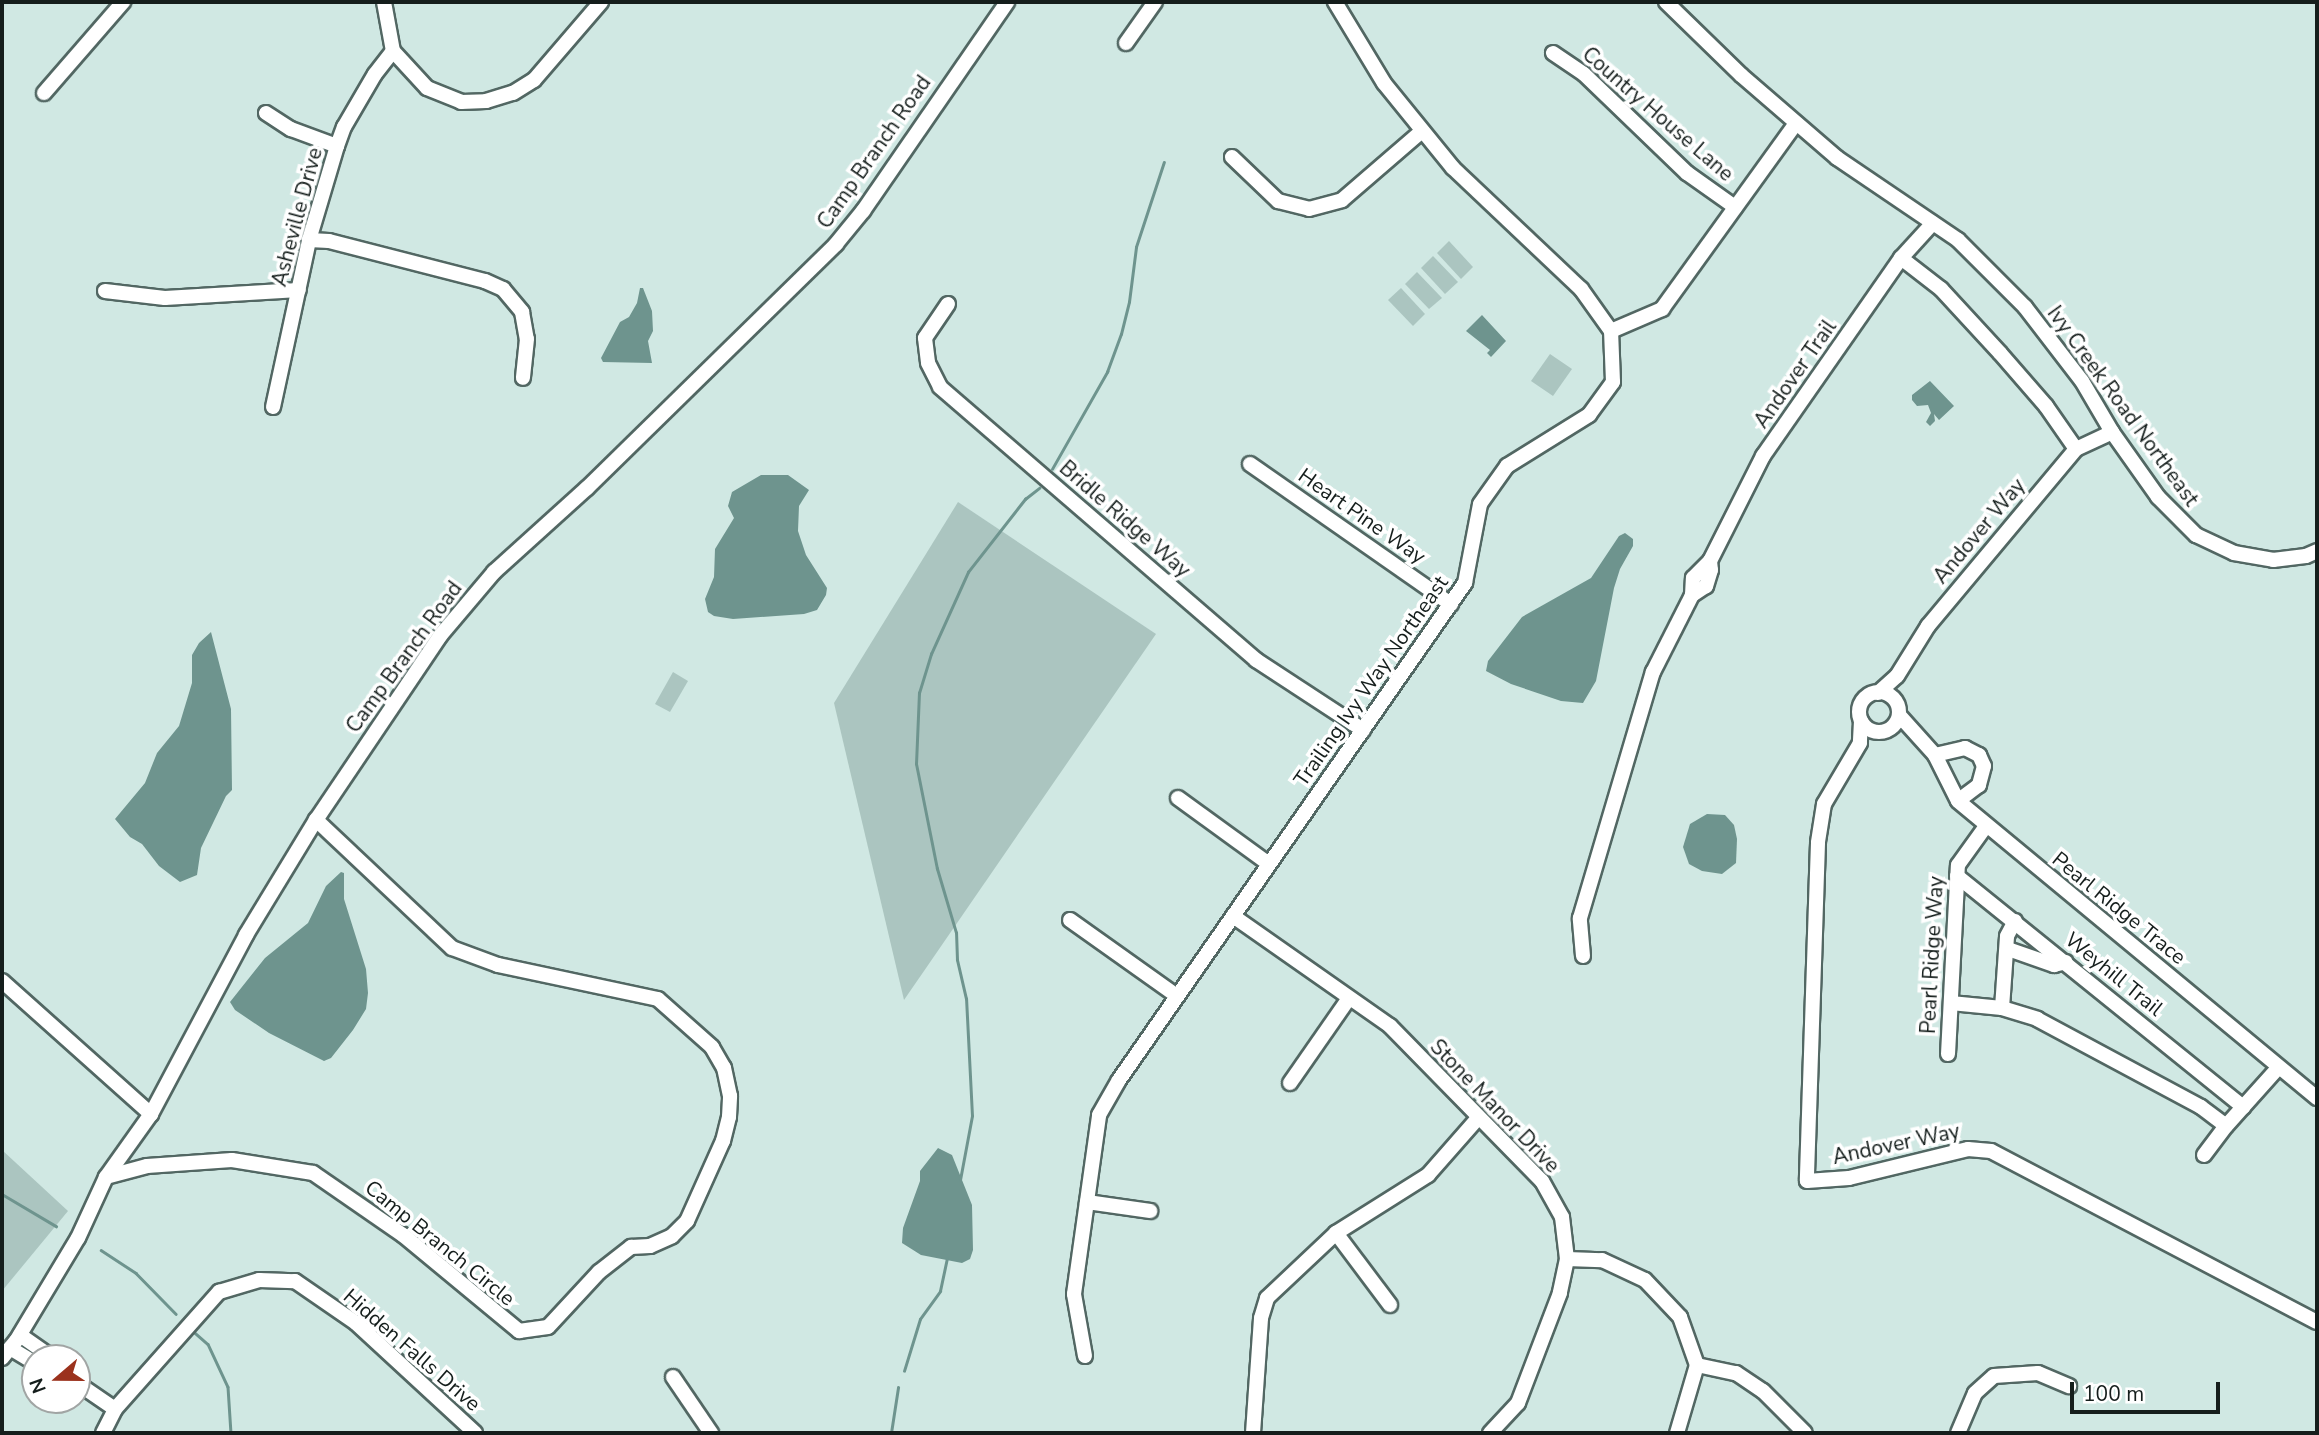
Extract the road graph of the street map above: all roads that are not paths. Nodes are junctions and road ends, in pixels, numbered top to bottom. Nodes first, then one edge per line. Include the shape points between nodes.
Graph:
1 (123, 2) edge
2 (384, 2) edge
3 (601, 2) edge
4 (1007, 2) edge
5 (1155, 2) edge
6 (1335, 2) edge
7 (1666, 2) edge
8 (1126, 43) dead end
9 (393, 51) junction
10 (1553, 53) dead end
11 (44, 93) dead end
12 (266, 113) dead end
13 (1796, 122) junction
14 (1422, 131) junction
15 (337, 146) junction
16 (1231, 157) dead end
17 (1735, 207) junction
18 (1933, 223) junction
19 (309, 240) junction
20 (1901, 258) junction
21 (299, 290) junction
22 (105, 291) dead end
23 (948, 304) dead end
24 (1611, 331) junction
25 (523, 378) dead end
26 (273, 407) dead end
27 (2112, 432) junction
28 (2076, 449) junction
29 (1250, 464) dead end
30 (2317, 551) edge
31 (1451, 604) junction
32 (1898, 676) junction
33 (1878, 692) junction
34 (1898, 709) junction
35 (1861, 721) junction
36 (1363, 730) junction
37 (1885, 731) junction
38 (1914, 734) junction
39 (1860, 743) junction
40 (1935, 755) junction
41 (1178, 798) dead end
42 (1958, 801) junction
43 (316, 820) junction
44 (1986, 826) junction
45 (1269, 864) junction
46 (1957, 876) junction
47 (1233, 916) junction
48 (1070, 920) dead end
49 (2015, 921) junction
50 (2008, 950) junction
51 (1583, 956) dead end
52 (2066, 962) junction
53 (2, 981) edge
54 (1177, 996) junction
55 (1349, 998) junction
56 (1951, 1003) junction
57 (2002, 1008) junction
58 (1948, 1054) dead end
59 (2279, 1067) junction
60 (1290, 1083) dead end
61 (2317, 1098) edge
62 (2243, 1107) junction
63 (150, 1114) junction
64 (1479, 1117) junction
65 (2226, 1126) junction
66 (2204, 1155) dead end
67 (106, 1177) junction
68 (1087, 1202) junction
69 (1150, 1210) dead end
70 (1336, 1233) junction
71 (1567, 1259) junction
72 (1390, 1305) dead end
73 (2317, 1322) edge
74 (20, 1335) junction
75 (33, 1344) edge
76 (6, 1353) edge
77 (1085, 1356) dead end
78 (1697, 1365) junction
79 (673, 1377) dead end
80 (2069, 1386) dead end
81 (91, 1393) edge
82 (115, 1409) junction
83 (103, 1433) edge
84 (475, 1433) edge
85 (711, 1433) edge
86 (1253, 1433) edge
87 (1490, 1433) edge
88 (1677, 1433) edge
89 (1805, 1433) edge
90 (1958, 1433) edge

1 - 11 street
2 - 9 street
3 - 9 street via 534,80 486,101 461,102 427,88
4 - 43 street, Camp Branch Road via 836,244 464,604
5 - 8 street
6 - 14 street via 1384,83
7 - 13 street, Ivy Creek Road Northeast
9 - 15 street, Asheville Drive via 375,74
10 - 17 street, Country House Lane via 1584,74 1687,173
12 - 15 street via 292,129
13 - 17 street
13 - 18 street, Ivy Creek Road Northeast via 1837,158
14 - 16 street via 1342,200 1309,209 1278,201
14 - 24 street via 1452,168 1581,289
15 - 19 street, Asheville Drive
17 - 24 street via 1662,309
18 - 20 street, Andover Trail
18 - 27 street, Ivy Creek Road Northeast via 1958,240 2025,307 2082,381
19 - 21 street, Asheville Drive
19 - 25 street via 329,241 503,289 522,312 527,339
20 - 28 street via 1941,289 2000,353
20 - 51 street, Andover Trail via 1763,456 1710,561 1693,578 1692,596 1649,686 1580,918
21 - 22 street via 164,298
21 - 26 street, Asheville Drive
23 - 36 street, Bridle Ridge Way via 925,338 928,363 940,387 1256,660
24 - 31 street, Trailing Ivy Way Northeast via 1613,382 1590,415 1507,466 1480,504 1465,583
27 - 28 street, Andover Way
27 - 30 street, Ivy Creek Road Northeast via 2158,497 2196,535 2234,553 2273,560
28 - 32 street, Andover Way via 1928,626
29 - 31 street, Heart Pine Way
31 - 36 street, Trailing Ivy Way Northeast
32 - 33 street, Andover Way
32 - 34 street, Andover Way
33 - 34 street via 1887,694
33 - 35 street via 1863,700
34 - 37 street
34 - 38 street, Pearl Ridge Trace
35 - 37 street via 1868,729
35 - 39 street, Andover Way
36 - 45 street, Trailing Ivy Way Northeast
37 - 38 street
37 - 39 street
38 - 40 street, Pearl Ridge Trace
39 - 73 street, Andover Way via 1824,804 1818,843 1807,1181 1849,1178 1968,1149 1991,1151
40 - 42 street, Pearl Ridge Trace
40 - 42 street via 1965,748 1979,755 1984,766 1979,785
41 - 45 street
42 - 44 street, Pearl Ridge Trace
43 - 63 street, Camp Branch Road via 246,935
43 - 67 street, Camp Branch Circle via 452,948 498,965 658,999 712,1047 724,1069 729,1117 687,1221 672,1236 650,1246 631,1247 599,1272 548,1327 519,1331 403,1235 313,1173 232,1160 147,1166
44 - 46 street, Pearl Ridge Way via 1958,865
44 - 59 street, Pearl Ridge Trace
45 - 47 street, Trailing Ivy Way Northeast
46 - 49 street, Weyhill Trail
46 - 56 street, Pearl Ridge Way
47 - 54 street, Trailing Ivy Way Northeast
47 - 55 street, Stone Manor Drive
48 - 54 street
49 - 50 street via 2007,936
49 - 52 street, Weyhill Trail
50 - 52 street via 2054,965
50 - 57 street
52 - 62 street, Weyhill Trail
53 - 63 street
54 - 68 street, Trailing Ivy Way Northeast via 1099,1115
55 - 60 street
55 - 64 street, Stone Manor Drive via 1390,1026
56 - 57 street
56 - 58 street, Pearl Ridge Way
57 - 65 street via 2036,1019 2201,1107
59 - 61 street, Pearl Ridge Trace
59 - 62 street
62 - 65 street
63 - 67 street, Camp Branch Road
64 - 70 street via 1428,1175
64 - 71 street, Stone Manor Drive via 1542,1181 1562,1217
65 - 66 street
67 - 74 street, Camp Branch Road via 78,1238
68 - 69 street
68 - 77 street, Trailing Ivy Way Northeast via 1074,1294
70 - 72 street
70 - 86 street via 1267,1298 1261,1318
71 - 78 street via 1602,1260 1645,1280 1680,1317
71 - 87 street, Stone Manor Drive via 1560,1293 1518,1403
74 - 75 street
74 - 76 street, Camp Branch Road
78 - 88 street
78 - 89 street via 1735,1373 1763,1391
79 - 85 street
80 - 90 street via 2038,1373 1994,1376 1975,1393
81 - 82 street
82 - 83 street, Hidden Falls Drive
82 - 84 street, Hidden Falls Drive via 219,1292 259,1280 295,1282 356,1323

